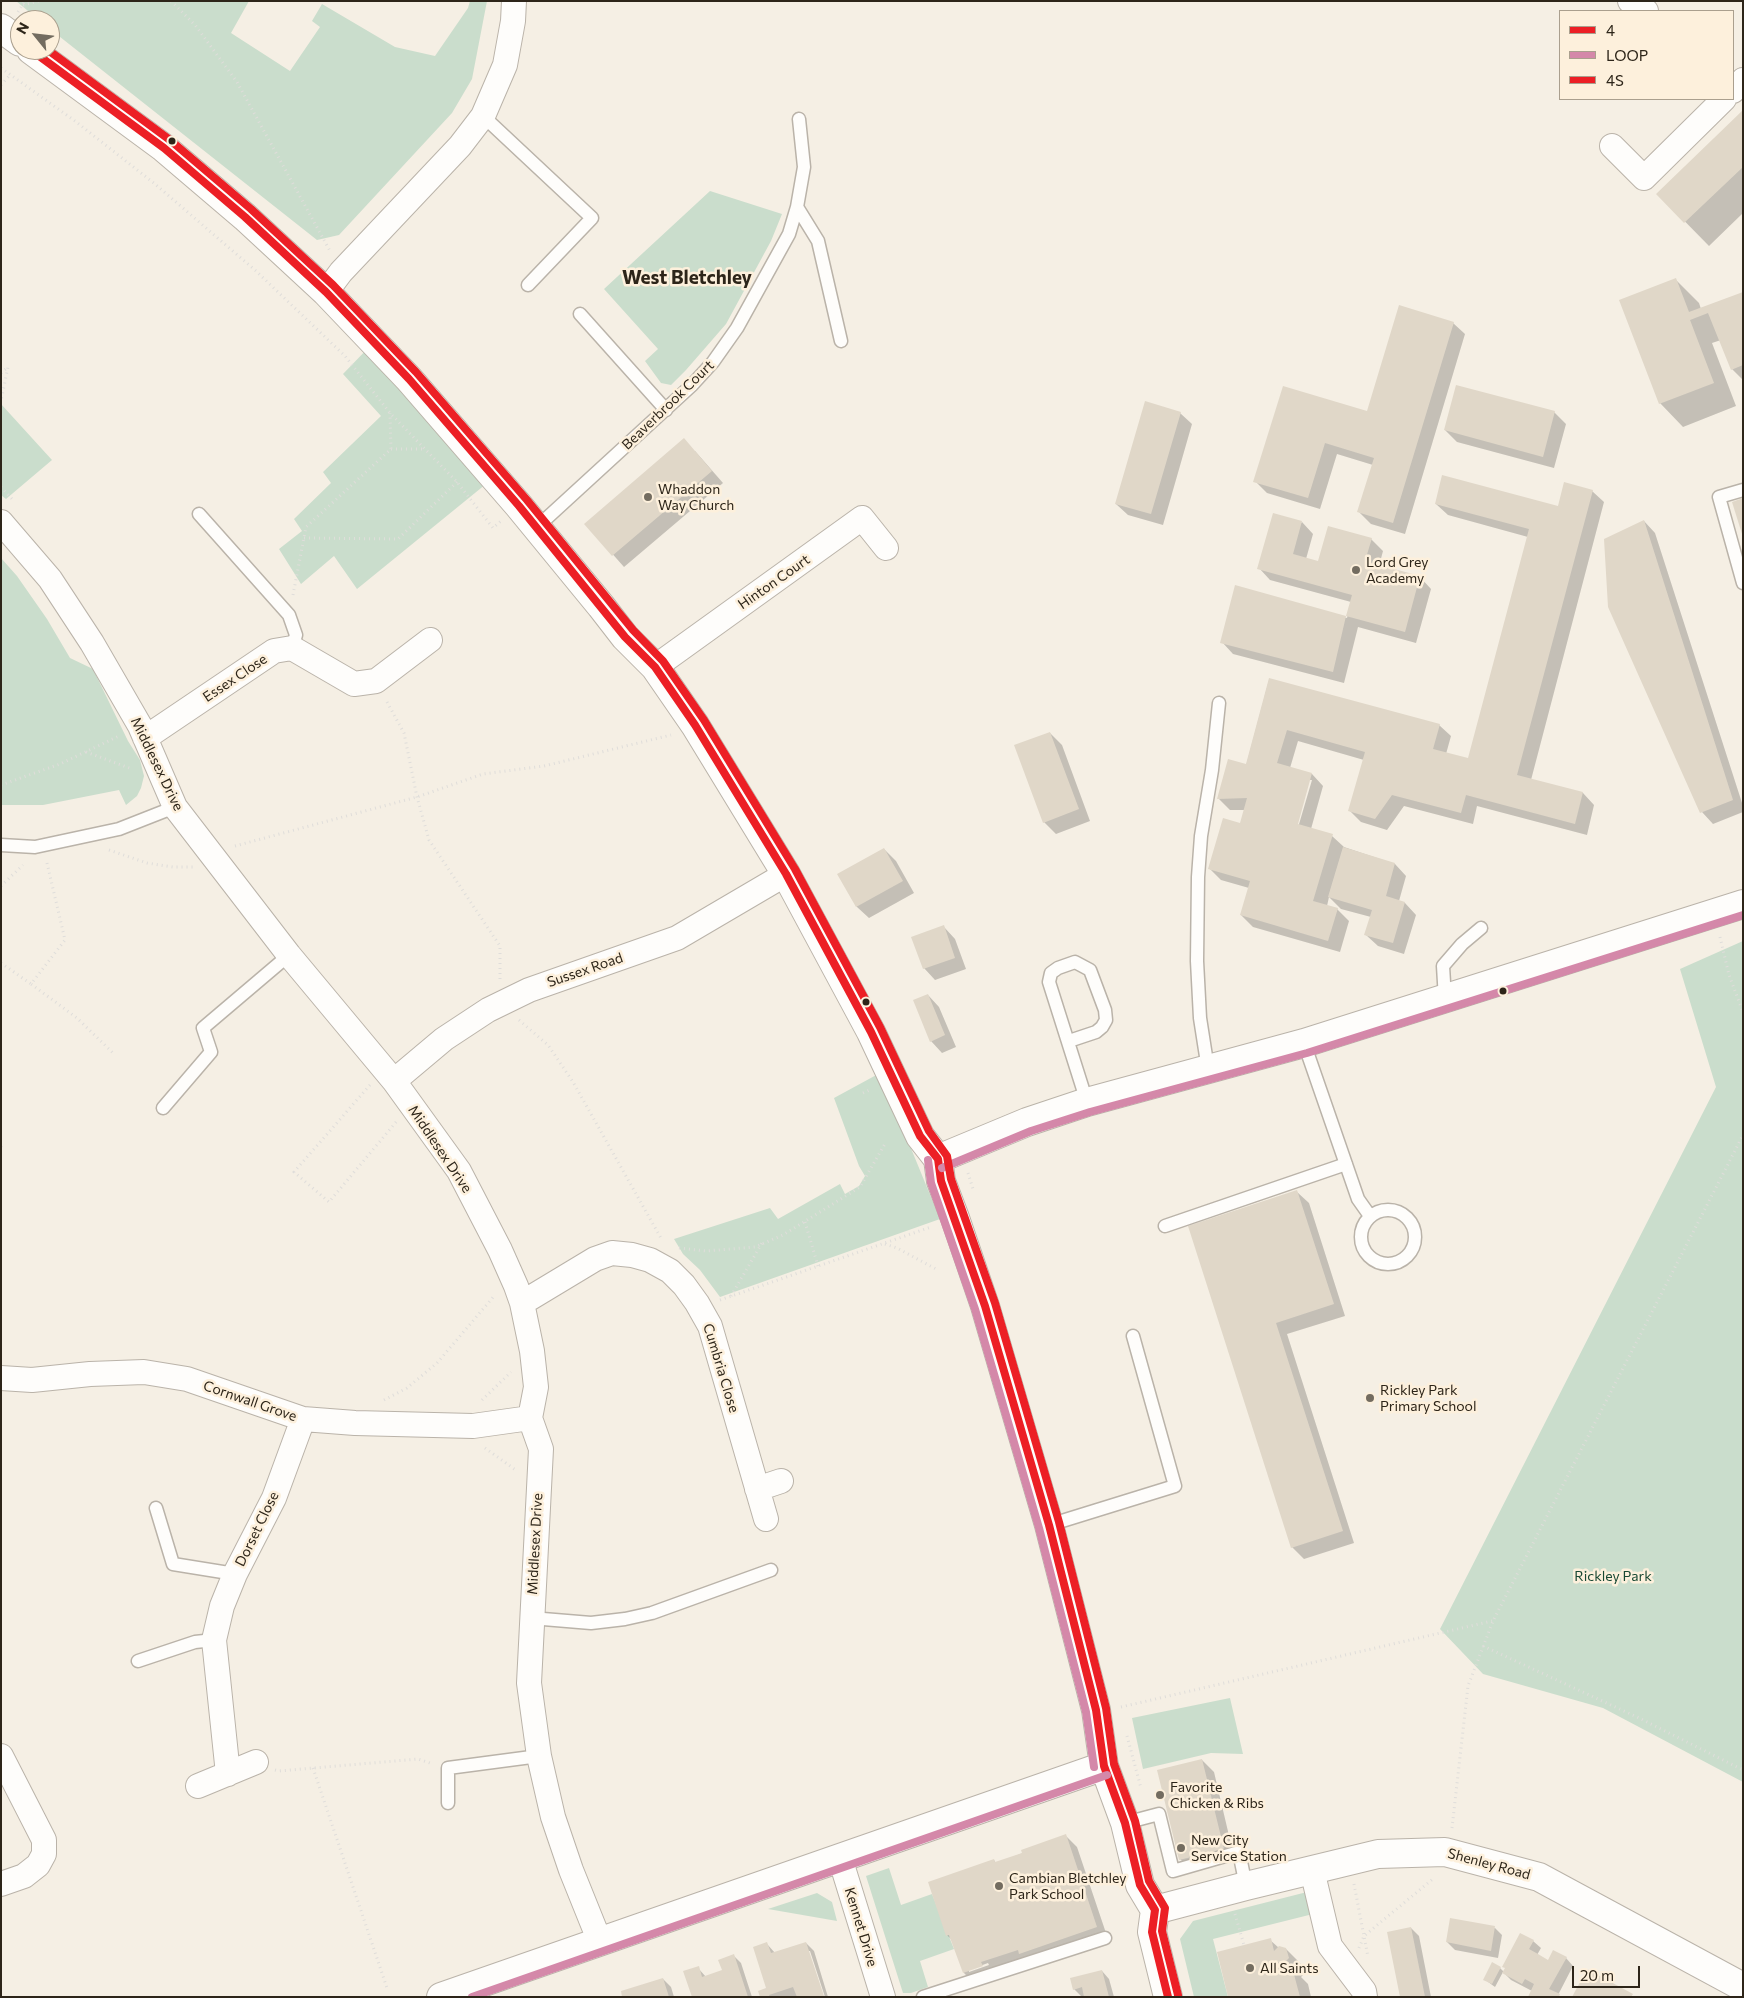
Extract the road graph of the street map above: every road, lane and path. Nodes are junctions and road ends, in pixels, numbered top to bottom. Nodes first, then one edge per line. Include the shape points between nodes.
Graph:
1 (39, 1) edge
2 (171, 1) edge
3 (514, 1) edge
4 (1630, 1) edge
5 (22, 5) dead end
6 (1644, 10) edge
7 (45, 60) edge
8 (1, 68) edge
9 (11, 74) junction
10 (1743, 80) edge
11 (1, 85) edge
12 (1734, 89) edge
13 (1723, 100) edge
14 (483, 116) junction
15 (800, 119) dead end
16 (1612, 146) dead end
17 (798, 207) junction
18 (334, 282) junction
19 (528, 285) dead end
20 (580, 314) dead end
21 (842, 341) dead end
22 (1, 373) edge
23 (1, 400) edge
24 (666, 410) junction
25 (390, 413) junction
26 (391, 449) junction
27 (426, 449) junction
28 (457, 482) junction
29 (1743, 490) edge
30 (519, 506) junction
31 (198, 514) dead end
32 (1, 522) edge
33 (536, 528) junction
34 (304, 538) junction
35 (886, 548) dead end
36 (1743, 583) edge
37 (289, 615) junction
38 (430, 640) dead end
39 (292, 648) junction
40 (655, 667) junction
41 (1219, 703) dead end
42 (695, 725) junction
43 (115, 728) dead end
44 (132, 736) junction
45 (86, 752) junction
46 (131, 761) dead end
47 (1, 785) edge
48 (175, 807) junction
49 (78, 837) junction
50 (1, 845) edge
51 (43, 845) junction
52 (201, 856) junction
53 (786, 874) junction
54 (1743, 904) edge
55 (1715, 914) junction
56 (1481, 928) dead end
57 (289, 956) junction
58 (1, 963) edge
59 (31, 984) junction
60 (1445, 1000) junction
61 (1743, 1012) edge
62 (1069, 1041) junction
63 (1304, 1043) junction
64 (114, 1053) dead end
65 (1208, 1069) junction
66 (385, 1085) junction
67 (1087, 1102) junction
68 (163, 1108) dead end
69 (405, 1126) dead end
70 (1743, 1134) edge
71 (886, 1142) dead end
72 (938, 1159) junction
73 (1346, 1164) junction
74 (1370, 1216) junction
75 (955, 1218) junction
76 (805, 1222) junction
77 (1165, 1226) dead end
78 (762, 1243) junction
79 (884, 1244) junction
80 (673, 1247) dead end
81 (818, 1266) junction
82 (936, 1269) dead end
83 (731, 1296) junction
84 (511, 1302) junction
85 (700, 1307) junction
86 (1132, 1336) dead end
87 (517, 1366) dead end
88 (1, 1378) edge
89 (530, 1418) junction
90 (304, 1419) junction
91 (355, 1423) junction
92 (473, 1426) junction
93 (519, 1472) dead end
94 (781, 1481) dead end
95 (757, 1489) junction
96 (156, 1508) dead end
97 (766, 1519) dead end
98 (1049, 1525) junction
99 (771, 1570) dead end
100 (235, 1574) junction
101 (531, 1618) junction
102 (1493, 1621) junction
103 (214, 1640) junction
104 (1483, 1646) junction
105 (138, 1661) dead end
106 (1119, 1707) dead end
107 (1, 1756) edge
108 (539, 1756) junction
109 (256, 1762) joint
110 (1104, 1766) junction
111 (312, 1768) junction
112 (448, 1768) junction
113 (1743, 1770) edge
114 (228, 1774) junction
115 (198, 1786) dead end
116 (448, 1803) dead end
117 (1125, 1823) junction
118 (1451, 1838) dead end
119 (840, 1858) junction
120 (1312, 1870) junction
121 (1436, 1876) dead end
122 (1353, 1879) dead end
123 (1, 1884) edge
124 (1240, 1897) junction
125 (1156, 1910) junction
126 (1364, 1936) junction
127 (1105, 1938) dead end
128 (600, 1942) junction
129 (1244, 1945) dead end
130 (1359, 1967) junction
131 (1743, 1987) edge
132 (387, 1988) dead end
133 (441, 1997) edge
134 (882, 1997) edge
135 (923, 1997) edge
136 (1168, 1997) edge
137 (1365, 1997) edge

1 - 5 path
2 - 18 path via 195,25 237,82 330,251 328,259
3 - 14 street via 505,65
4 - 6 street
7 - 18 street via 164,148 245,217
8 - 9 path
9 - 11 path
9 - 25 path via 155,184 256,271 345,356
10 - 12 street
13 - 16 street via 1644,178
14 - 18 street via 460,146
14 - 19 lane via 592,218
15 - 17 lane, Beaverbrook Court via 804,167
17 - 21 lane via 818,241
17 - 24 lane, Beaverbrook Court via 789,234 737,328 713,362
18 - 30 street via 409,379
20 - 24 lane
22 - 23 path via 8,368
24 - 33 lane, Beaverbrook Court
25 - 26 path
25 - 27 path
26 - 27 path
26 - 34 path via 306,527
27 - 28 path
28 - 30 path via 493,528
28 - 34 path via 398,539
29 - 36 lane via 1719,497
30 - 33 street
31 - 37 lane
32 - 44 street, Middlesex Drive via 50,579 92,643
33 - 40 street via 625,637
34 - 37 path
35 - 40 street, Hinton Court via 862,518
37 - 39 lane via 296,635
38 - 39 street via 376,681 354,684
39 - 44 street, Essex Close via 274,651
40 - 42 street
41 - 65 lane via 1198,877 1197,961 1200,1018
42 - 52 path via 656,740 544,766 483,774 417,797
42 - 53 street
43 - 44 path
44 - 45 path
44 - 48 street, Middlesex Drive
45 - 46 path via 135,770
45 - 47 path
48 - 49 lane via 119,829
48 - 52 street, Middlesex Drive
49 - 51 lane
49 - 52 path via 147,863 197,866
50 - 51 lane
51 - 59 path via 65,940
52 - 57 street, Middlesex Drive
53 - 66 street, Sussex Road via 677,938 529,990 488,1010
53 - 72 street via 871,1032 920,1136
54 - 55 street
55 - 60 street
55 - 61 path via 1729,975
56 - 60 lane via 1443,966
57 - 66 street, Middlesex Drive
57 - 68 lane via 203,1028 211,1052
58 - 59 path
59 - 64 path via 77,1018
60 - 63 street
62 - 62 lane via 1096,1032 1106,1020 1090,970 1075,962 1058,968 1051,974 1049,982
62 - 67 lane
63 - 65 street
63 - 73 lane
65 - 67 street
66 - 69 path via 372,1083 294,1172 329,1202 399,1118
66 - 84 street, Middlesex Drive via 458,1171 500,1250
67 - 72 street via 1027,1122
70 - 102 path
71 - 76 path via 860,1187
72 - 75 street via 941,1181
73 - 74 lane via 1358,1199
73 - 77 lane
74 - 74 lane via 1362,1229 1361,1243 1368,1256 1380,1264 1394,1264 1407,1258 1415,1246 1415,1231 1409,1218 1397,1211 1383,1210
75 - 79 path
75 - 98 street via 985,1306
76 - 78 path via 783,1236
76 - 81 path
78 - 80 path via 706,1251
78 - 83 path
79 - 81 path
79 - 82 path
81 - 83 path
83 - 85 path
84 - 85 street, Cumbria Close via 596,1259 612,1254 632,1254 670,1271
84 - 89 street, Middlesex Drive via 532,1351 536,1387
84 - 91 path via 497,1293 437,1363 407,1388 372,1407
85 - 95 street, Cumbria Close via 710,1326
86 - 98 lane via 1175,1486
87 - 92 path via 474,1407
88 - 90 street, Cornwall Grove via 32,1380 144,1372 188,1379
89 - 92 street, Cornwall Grove
89 - 101 street, Middlesex Drive via 541,1449
90 - 91 street, Cornwall Grove
90 - 100 street, Dorset Close via 274,1498
91 - 92 street, Cornwall Grove
92 - 93 path via 476,1442
94 - 95 street
95 - 97 street, Cumbria Close
96 - 100 lane via 173,1564
98 - 110 street via 1096,1710
99 - 101 lane via 652,1613 625,1619 591,1623
100 - 103 street, Dorset Close via 222,1606
101 - 108 street, Middlesex Drive via 529,1683
102 - 104 path
102 - 106 path
103 - 105 lane via 195,1642
103 - 114 street, Dorset Close
104 - 113 path
104 - 118 path via 1468,1686
107 - 123 street via 44,1840 44,1854 38,1865 24,1876
108 - 112 lane
108 - 128 street, Middlesex Drive via 553,1817
109 - 111 path via 279,1771
109 - 114 street
110 - 117 street
110 - 119 street
111 - 112 path via 418,1759
111 - 132 path
112 - 116 lane
114 - 115 street
117 - 124 lane via 1159,1814 1173,1870 1239,1852
117 - 125 street via 1140,1885
119 - 128 street
119 - 134 street, Kennet Drive
120 - 124 street, Shenley Road
120 - 130 street via 1330,1946
120 - 131 street, Shenley Road via 1378,1854 1445,1852 1539,1877
121 - 126 path
122 - 126 path
124 - 125 street, Shenley Road
124 - 129 path
125 - 136 street via 1152,1932
126 - 130 path
126 - 130 path
127 - 135 lane
128 - 133 street
130 - 137 street

